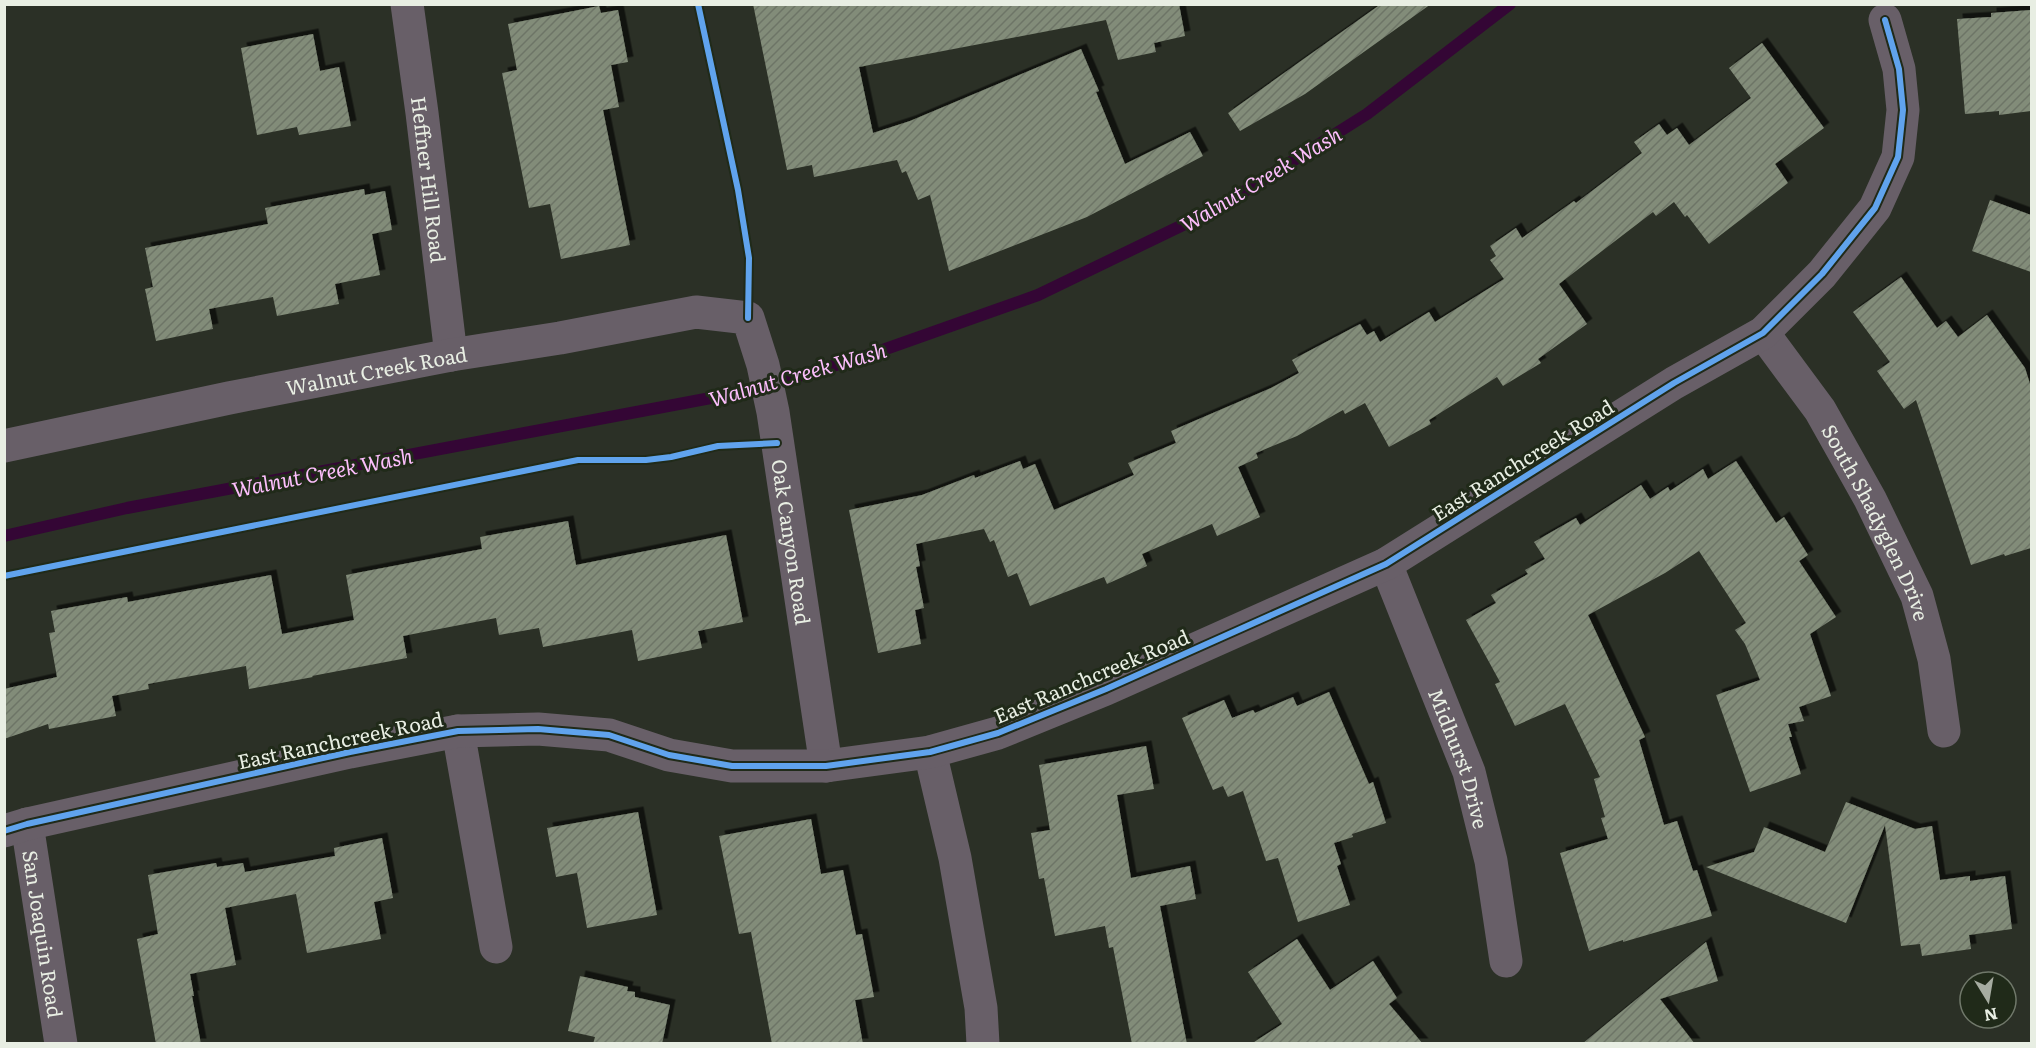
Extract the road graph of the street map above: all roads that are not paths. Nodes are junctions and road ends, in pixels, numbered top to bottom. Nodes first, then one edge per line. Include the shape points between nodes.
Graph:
1 (407, 4) edge
2 (1885, 20) dead end
3 (748, 318) joint
4 (1763, 333) junction
5 (451, 355) junction
6 (4, 446) edge
7 (1386, 564) junction
8 (458, 731) junction
9 (1944, 731) dead end
10 (930, 752) junction
11 (826, 766) junction
12 (16, 828) edge
13 (496, 948) dead end
14 (1506, 961) dead end
15 (984, 1042) edge
16 (61, 1044) edge

1 - 5 street, Heffner Hill Road
2 - 4 street, East Ranchcreek Road via 1899,69 1903,110 1898,158 1875,208 1822,274
3 - 5 street, Walnut Creek Road via 696,312
3 - 11 street, Oak Canyon Road via 772,412
4 - 7 street, East Ranchcreek Road via 1674,382
4 - 9 street, South Shadyglen Drive via 1820,410 1870,499 1917,596 1934,659
5 - 6 street, Walnut Creek Road
7 - 10 street, East Ranchcreek Road via 1095,694 998,733
7 - 14 street, Midhurst Drive via 1469,772 1491,861
8 - 11 street, East Ranchcreek Road via 538,729 609,735 669,755 732,766
8 - 12 street, East Ranchcreek Road
8 - 13 street, East Ranchcreek Road
10 - 11 street, East Ranchcreek Road
10 - 15 street via 955,858
12 - 16 street, San Joaquin Road

